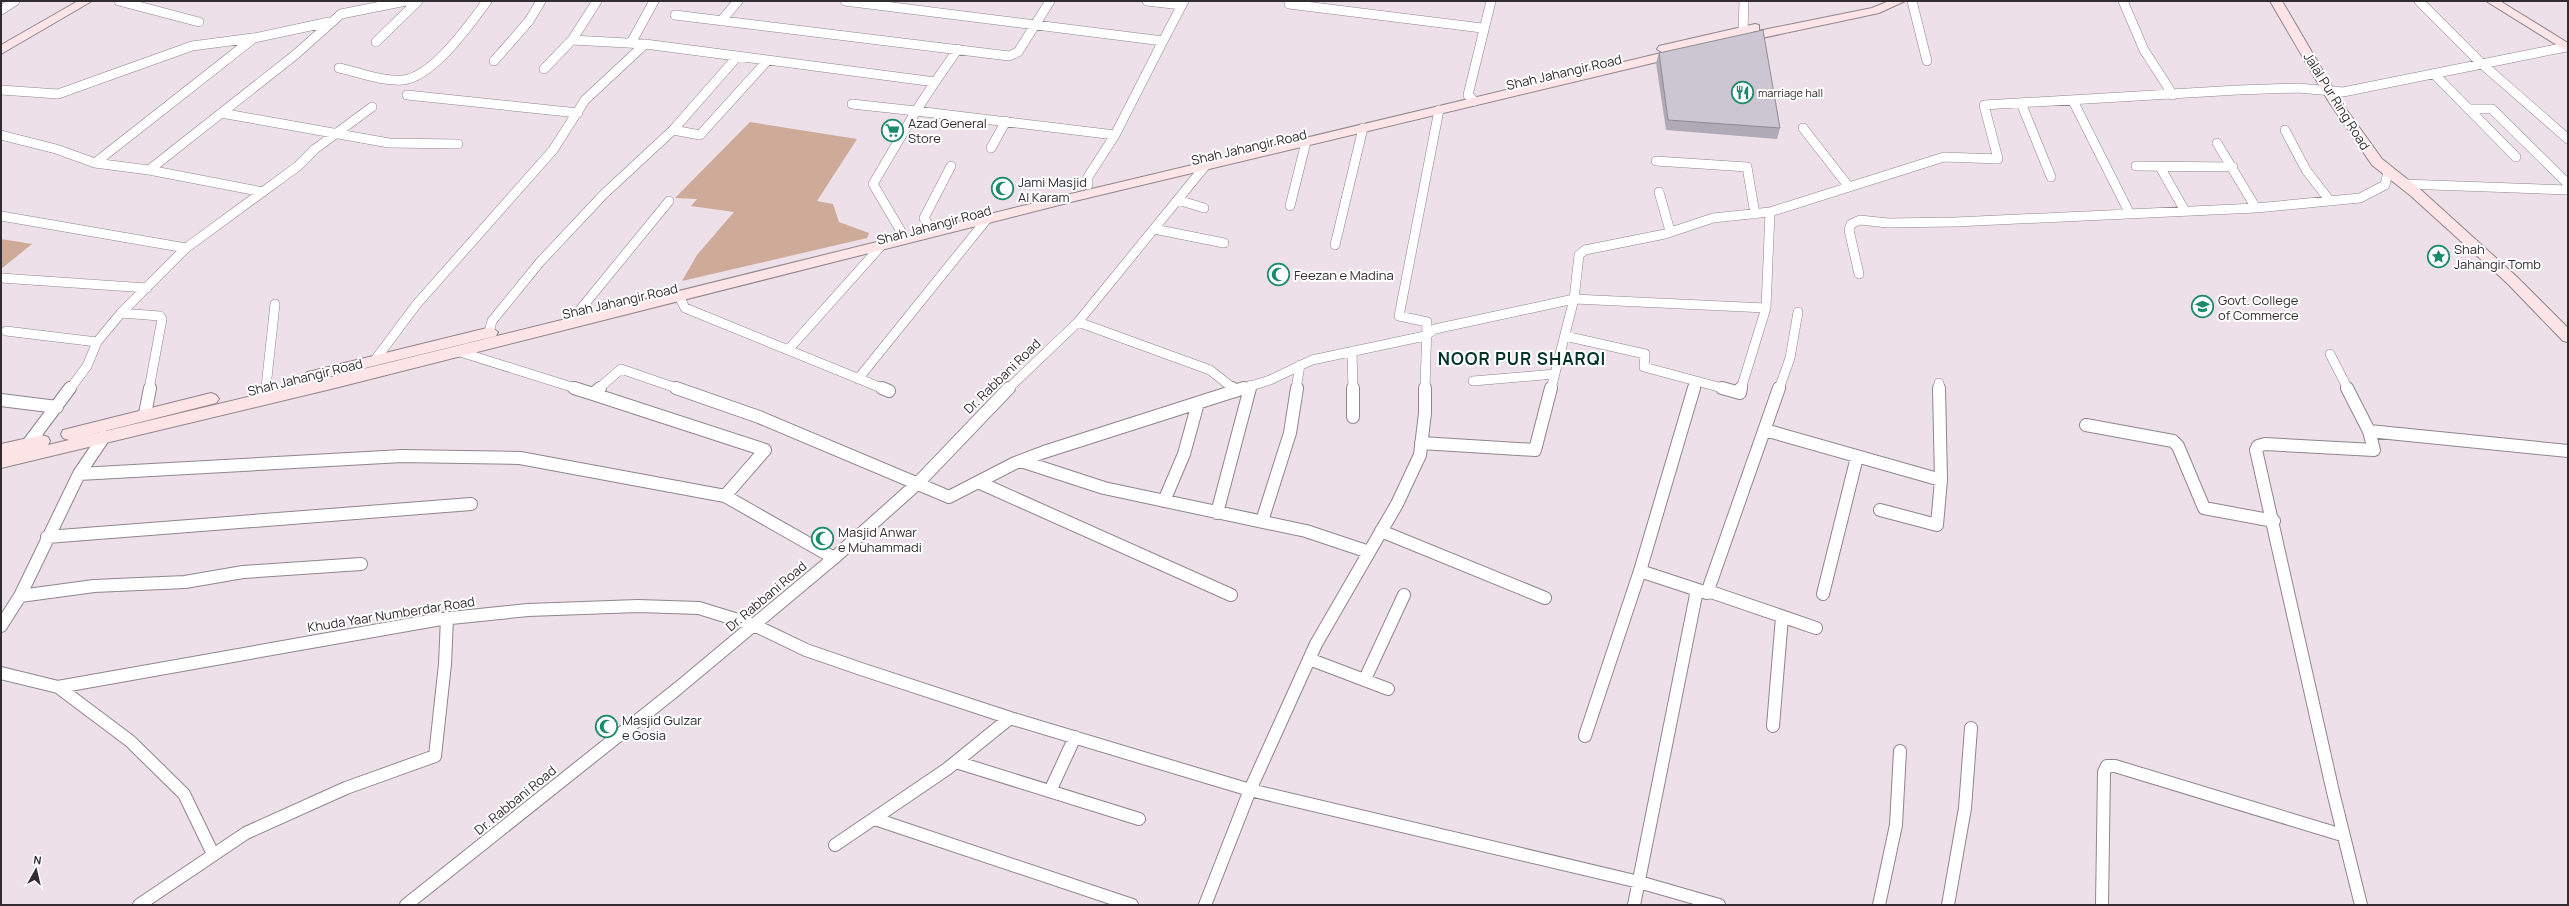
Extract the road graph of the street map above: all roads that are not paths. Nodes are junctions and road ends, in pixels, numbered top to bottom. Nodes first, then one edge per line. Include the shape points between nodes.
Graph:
1 (86, 1) edge
2 (120, 1) edge
3 (406, 1) edge
4 (418, 1) edge
5 (486, 1) edge
6 (541, 1) edge
7 (597, 1) edge
8 (654, 1) edge
9 (738, 1) edge
10 (845, 1) edge
11 (1050, 1) edge
12 (1147, 1) edge
13 (1491, 1) edge
14 (1744, 1) edge
15 (1868, 1) edge
16 (1899, 1) edge
17 (1912, 1) edge
18 (2123, 1) edge
19 (2276, 1) edge
20 (2419, 1) edge
21 (2492, 1) edge
22 (15, 2) edge
23 (1183, 3) edge
24 (904, 4) edge
25 (1289, 4) dead end
26 (1, 10) edge
27 (674, 15) dead end
28 (721, 21) junction
29 (200, 22) dead end
30 (330, 22) junction
31 (1033, 26) junction
32 (1482, 28) junction
33 (1746, 33) junction
34 (254, 38) junction
35 (572, 40) junction
36 (1163, 41) junction
37 (376, 42) dead end
38 (631, 43) junction
39 (645, 44) junction
40 (2567, 48) edge
41 (958, 49) junction
42 (1, 50) edge
43 (737, 57) junction
44 (494, 61) dead end
45 (767, 61) junction
46 (1927, 61) dead end
47 (2482, 64) junction
48 (339, 68) dead end
49 (544, 69) dead end
50 (2435, 75) junction
51 (935, 82) junction
52 (2327, 89) junction
53 (1, 90) edge
54 (407, 95) dead end
55 (2173, 95) junction
56 (1471, 98) junction
57 (2073, 101) junction
58 (2021, 103) junction
59 (852, 104) dead end
60 (372, 108) dead end
61 (2471, 109) junction
62 (1439, 110) junction
63 (916, 111) junction
64 (221, 113) junction
65 (578, 113) junction
66 (1006, 121) junction
67 (1362, 128) junction
68 (1803, 128) dead end
69 (673, 130) junction
70 (2285, 130) dead end
71 (1, 135) edge
72 (334, 135) junction
73 (1116, 135) junction
74 (2568, 139) edge
75 (1306, 142) junction
76 (2217, 143) dead end
77 (458, 144) dead end
78 (991, 148) dead end
79 (2516, 157) dead end
80 (1656, 161) dead end
81 (95, 163) junction
82 (951, 166) dead end
83 (1206, 166) junction
84 (2136, 166) dead end
85 (2160, 167) junction
86 (2233, 168) junction
87 (149, 170) junction
88 (2388, 172) junction
89 (2051, 177) dead end
90 (2404, 184) junction
91 (2568, 184) edge
92 (1088, 185) junction
93 (1849, 187) junction
94 (2568, 190) edge
95 (262, 192) junction
96 (1659, 192) dead end
97 (1178, 200) junction
98 (2330, 201) junction
99 (669, 202) dead end
100 (1290, 206) dead end
101 (1204, 208) dead end
102 (2256, 208) junction
103 (2185, 211) junction
104 (1770, 212) junction
105 (1755, 214) junction
106 (2130, 214) junction
107 (1, 216) edge
108 (987, 219) junction
109 (929, 226) junction
110 (1154, 229) junction
111 (1670, 231) junction
112 (902, 233) junction
113 (1224, 243) dead end
114 (1335, 245) dead end
115 (881, 246) junction
116 (186, 248) junction
117 (1859, 274) dead end
118 (1, 278) edge
119 (147, 288) junction
120 (679, 296) junction
121 (1574, 299) junction
122 (275, 304) dead end
123 (1766, 308) junction
124 (579, 311) junction
125 (1798, 312) dead end
126 (121, 313) junction
127 (1078, 322) junction
128 (6, 331) dead end
129 (489, 332) junction
130 (1425, 336) junction
131 (1565, 336) junction
132 (2568, 337) edge
133 (97, 342) junction
134 (788, 350) junction
135 (457, 351) junction
136 (1352, 351) junction
137 (2330, 354) dead end
138 (375, 360) junction
139 (1300, 365) junction
140 (1555, 374) junction
141 (858, 379) junction
142 (1472, 381) dead end
143 (1696, 382) junction
144 (1939, 383) dead end
145 (1251, 385) junction
146 (266, 387) junction
147 (1236, 390) junction
148 (889, 391) dead end
149 (593, 394) junction
150 (1, 400) edge
151 (1198, 403) junction
152 (57, 407) junction
153 (146, 414) junction
154 (1353, 417) dead end
155 (2086, 424) dead end
156 (1764, 430) junction
157 (2369, 431) junction
158 (104, 437) junction
159 (1421, 443) junction
160 (28, 444) junction
161 (1, 450) edge
162 (2568, 451) edge
163 (1857, 457) junction
164 (1021, 461) junction
165 (1, 462) edge
166 (80, 474) junction
167 (1941, 480) junction
168 (978, 482) junction
169 (918, 483) junction
170 (725, 496) junction
171 (1164, 501) junction
172 (471, 504) dead end
173 (1880, 510) dead end
174 (1217, 513) junction
175 (1262, 521) junction
176 (2274, 521) junction
177 (1381, 531) junction
178 (47, 537) junction
179 (1369, 552) junction
180 (834, 558) junction
181 (361, 564) dead end
182 (1640, 571) junction
183 (1703, 590) junction
184 (1404, 594) dead end
185 (1822, 594) dead end
186 (1231, 595) dead end
187 (20, 596) junction
188 (1545, 598) dead end
189 (1782, 616) junction
190 (447, 618) junction
191 (754, 625) junction
192 (1, 626) edge
193 (1816, 628) dead end
194 (1309, 659) junction
195 (1, 673) edge
196 (1365, 679) junction
197 (58, 687) junction
198 (1388, 690) dead end
199 (1010, 718) junction
200 (1773, 726) dead end
201 (1971, 728) dead end
202 (1585, 736) dead end
203 (1075, 737) junction
204 (1900, 751) dead end
205 (956, 762) junction
206 (1250, 790) junction
207 (1050, 791) junction
208 (875, 819) junction
209 (1139, 819) dead end
210 (2342, 835) junction
211 (835, 845) dead end
212 (213, 854) junction
213 (1639, 882) junction
214 (139, 905) edge
215 (406, 905) edge
216 (1132, 905) edge
217 (1205, 905) edge
218 (1634, 905) edge
219 (1719, 905) edge
220 (1879, 905) edge
221 (1948, 905) edge
222 (2102, 905) edge
223 (2361, 905) edge

1 - 42 street
2 - 29 street
3 - 30 street via 341,14
4 - 37 street
5 - 48 street via 470,25 439,58 409,79
6 - 44 street via 529,21
7 - 35 street
8 - 38 street
9 - 28 street
10 - 24 street
11 - 31 street
12 - 23 street
13 - 32 street
14 - 33 street
15 - 33 street, Shah Jahangir Road
16 - 33 street via 1875,11
17 - 46 street
18 - 55 street via 2144,50
19 - 52 street, Jalal Pur Ring Road
20 - 47 street
21 - 40 street
22 - 26 street
23 - 36 street
24 - 31 street
25 - 32 street
27 - 28 street
28 - 41 street
30 - 34 street
30 - 64 street via 295,55
31 - 36 street
31 - 41 street via 1015,55
32 - 56 street
33 - 56 street, Shah Jahangir Road
34 - 53 street via 192,46 58,94
34 - 81 street
35 - 38 street
35 - 49 street
36 - 73 street
38 - 39 street
39 - 43 street
39 - 65 street via 601,83 585,100
40 - 47 street
41 - 51 street
43 - 45 street
43 - 69 street
45 - 51 street
45 - 69 street via 700,135
47 - 50 street
47 - 74 street
50 - 52 street via 2343,92
50 - 61 street
51 - 63 street
52 - 55 street via 2238,90
52 - 88 street, Jalal Pur Ring Road via 2354,132
54 - 65 street
55 - 57 street
56 - 62 street, Shah Jahangir Road
56 - 92 street, Shah Jahangir Road
57 - 58 street
57 - 106 street
58 - 89 street
58 - 93 street via 1982,106 1998,159 1944,157
59 - 63 street
60 - 72 street
61 - 79 street
61 - 91 street via 2492,109
62 - 67 street, Shah Jahangir Road
62 - 130 street via 1399,316 1427,321
63 - 66 street
63 - 112 street via 873,184
64 - 72 street
64 - 87 street
65 - 138 street via 553,150 416,305
66 - 73 street
66 - 78 street
67 - 75 street, Shah Jahangir Road
67 - 114 street
68 - 93 street
69 - 129 street via 604,194 540,262 492,321
70 - 98 street via 2306,170
71 - 81 street via 56,149
72 - 77 street via 389,143
72 - 95 street
73 - 92 street via 1088,177
75 - 83 street, Shah Jahangir Road
75 - 100 street
76 - 86 street
80 - 105 street via 1747,167
81 - 87 street
82 - 109 street via 924,218
83 - 97 street, Dr. Rabbani Road
83 - 108 street, Shah Jahangir Road
84 - 85 street
85 - 86 street
85 - 103 street
86 - 102 street
87 - 95 street
88 - 90 street, Jalal Pur Ring Road
88 - 98 street via 2385,185 2379,190 2360,198
90 - 94 street
90 - 132 street, Jalal Pur Ring Road via 2535,301
92 - 109 street, Shah Jahangir Road
93 - 104 street
95 - 116 street
96 - 111 street
97 - 101 street
97 - 110 street, Dr. Rabbani Road
98 - 102 street
99 - 124 street
102 - 103 street
103 - 106 street
104 - 105 street
104 - 123 street
105 - 111 street via 1713,218
106 - 117 street via 1955,222 1888,223 1860,220 1851,224 1849,230
107 - 116 street
108 - 115 street, Shah Jahangir Road
108 - 141 street
109 - 112 street, Shah Jahangir Road
110 - 113 street
110 - 127 street, Dr. Rabbani Road
111 - 121 street via 1666,234 1581,252
112 - 124 street, Shah Jahangir Road
115 - 120 street, Shah Jahangir Road
115 - 134 street
116 - 119 street
118 - 119 street
119 - 126 street
120 - 134 street via 685,308
120 - 135 street, Shah Jahangir Road
121 - 123 street
121 - 130 street via 1435,329
121 - 131 street
122 - 146 street
123 - 143 street via 1740,394
124 - 129 street, Shah Jahangir Road
125 - 156 street via 1790,358
126 - 133 street
126 - 153 street via 160,316 162,319
127 - 147 street via 1210,370
127 - 169 street, Dr. Rabbani Road via 981,415
128 - 133 street
129 - 138 street, Shah Jahangir Road
130 - 136 street
130 - 159 street via 1425,413
131 - 140 street
131 - 143 street via 1645,354 1644,367
133 - 152 street via 87,366
134 - 141 street
135 - 149 street
135 - 158 street, Shah Jahangir Road
136 - 139 street
136 - 154 street
137 - 157 street
138 - 146 street, Shah Jahangir Road
139 - 145 street via 1270,380
139 - 175 street via 1290,433
140 - 142 street
140 - 159 street via 1535,450
141 - 148 street
143 - 182 street
144 - 167 street
145 - 147 street
145 - 174 street
146 - 153 street, Shah Jahangir Road
147 - 151 street
149 - 169 street via 621,369 759,417
149 - 170 street via 765,450
150 - 152 street
151 - 164 street
151 - 171 street via 1184,454
152 - 160 street
153 - 160 street, Shah Jahangir Road
155 - 176 street via 2173,441 2178,446 2204,508
156 - 163 street
156 - 183 street
157 - 162 street
157 - 176 street via 2374,448 2371,451 2258,446 2256,450
158 - 165 street, Shah Jahangir Road
158 - 166 street
159 - 177 street via 1416,462 1397,504
160 - 161 street, Shah Jahangir Road
163 - 167 street
163 - 185 street
164 - 168 street
164 - 171 street via 1104,488
166 - 170 street via 402,456 520,458
166 - 178 street
167 - 173 street via 1937,525
168 - 169 street via 949,497
168 - 186 street
169 - 180 street, Dr. Rabbani Road
170 - 180 street
171 - 174 street
172 - 178 street
174 - 175 street
175 - 179 street via 1306,531
176 - 210 street
177 - 179 street
177 - 188 street
178 - 187 street
179 - 194 street
180 - 191 street, Dr. Rabbani Road
181 - 187 street via 243,572 185,582 94,586
182 - 183 street
182 - 202 street
183 - 189 street
183 - 213 street
184 - 196 street
187 - 192 street
189 - 193 street
189 - 200 street
190 - 191 street, Khuda Yaar Numberdar Road via 528,610 638,606 699,608
190 - 197 street, Khuda Yaar Numberdar Road
190 - 212 street via 435,756 346,788 246,833
191 - 199 street, Khuda Yaar Numberdar Road via 806,650
191 - 215 street, Dr. Rabbani Road
194 - 196 street
194 - 206 street
195 - 197 street
196 - 198 street
197 - 212 street via 130,741 184,794
199 - 203 street, Khuda Yaar Numberdar Road
199 - 205 street
201 - 221 street via 1965,808
203 - 206 street, Khuda Yaar Numberdar Road
203 - 207 street
204 - 220 street via 1896,825
205 - 207 street
205 - 208 street
206 - 213 street, Khuda Yaar Numberdar Road
206 - 217 street
207 - 209 street
208 - 211 street
208 - 216 street
210 - 222 street via 2115,766 2107,766 2104,772
210 - 223 street
212 - 214 street
213 - 218 street
213 - 219 street, Khuda Yaar Numberdar Road

